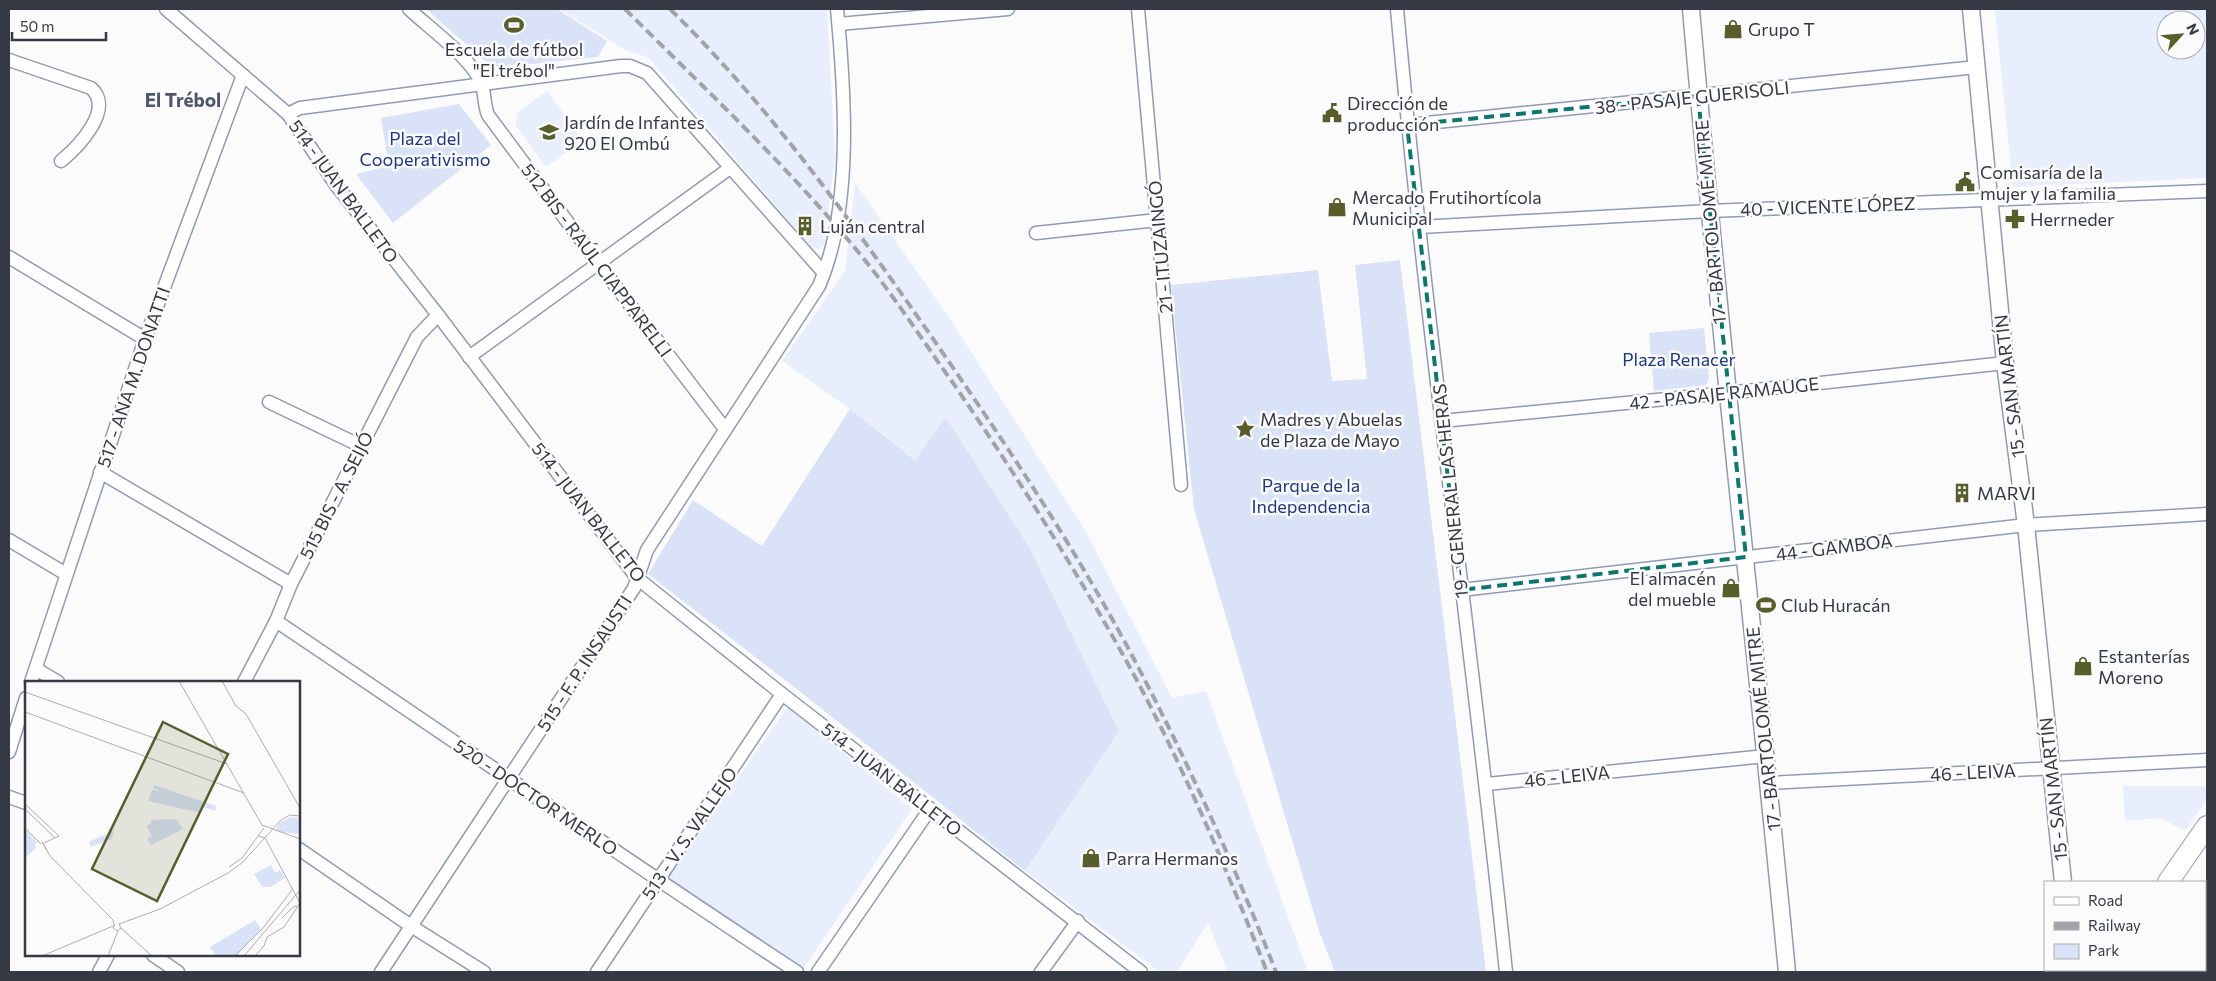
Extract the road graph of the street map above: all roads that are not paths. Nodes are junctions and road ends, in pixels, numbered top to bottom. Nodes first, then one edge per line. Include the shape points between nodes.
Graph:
1 (166, 9) edge
2 (408, 9) edge
3 (838, 9) edge
4 (1008, 9) edge
5 (1138, 9) edge
6 (1397, 9) edge
7 (1690, 9) edge
8 (1970, 9) edge
9 (839, 24) junction
10 (9, 60) edge
11 (1977, 68) junction
12 (243, 76) junction
13 (482, 85) junction
14 (1698, 96) junction
15 (288, 114) junction
16 (1407, 125) junction
17 (61, 161) dead end
18 (730, 168) junction
19 (2207, 191) edge
20 (1989, 199) junction
21 (1709, 212) junction
22 (1158, 220) junction
23 (1420, 227) junction
24 (1036, 233) dead end
25 (9, 257) edge
26 (598, 263) junction
27 (824, 273) junction
28 (438, 315) junction
29 (145, 339) junction
30 (469, 357) junction
31 (2005, 363) junction
32 (1727, 393) junction
33 (269, 402) dead end
34 (1442, 421) junction
35 (725, 428) junction
36 (361, 446) junction
37 (100, 472) junction
38 (1181, 485) dead end
39 (2207, 514) edge
40 (2026, 525) junction
41 (9, 540) edge
42 (1746, 557) junction
43 (66, 574) junction
44 (637, 578) junction
45 (291, 584) junction
46 (1461, 590) junction
47 (276, 621) junction
48 (36, 669) junction
49 (31, 681) edge
50 (56, 681) edge
51 (245, 681) edge
52 (782, 694) junction
53 (25, 701) edge
54 (9, 752) edge
55 (1766, 756) junction
56 (2207, 760) edge
57 (2050, 768) junction
58 (509, 778) junction
59 (1769, 783) junction
60 (1487, 784) junction
61 (9, 797) edge
62 (25, 803) edge
63 (930, 809) junction
64 (2207, 826) edge
65 (2207, 848) edge
66 (300, 850) edge
67 (658, 881) junction
68 (2063, 881) edge
69 (2169, 881) edge
70 (2185, 881) edge
71 (1078, 921) junction
72 (411, 926) junction
73 (107, 956) edge
74 (154, 956) edge
75 (99, 972) edge
76 (178, 972) edge
77 (381, 972) edge
78 (484, 972) edge
79 (596, 972) edge
80 (797, 972) edge
81 (818, 972) edge
82 (1041, 972) edge
83 (1141, 972) edge
84 (1506, 972) edge
85 (1787, 972) edge

1 - 12 street, 514 - JUAN BALLETO
2 - 13 street via 467,61
3 - 9 street, 515 - F. P. INSAUSTI
4 - 9 street
5 - 22 street, 21 - ITUZAINGÓ
6 - 16 street, 19 - GENERAL LAS HERAS
7 - 14 street, 17 - BARTOLOMÉ MITRE
8 - 11 street, 15 - SAN MARTÍN
9 - 27 street, 515 - F. P. INSAUSTI via 843,170 836,226
10 - 17 street via 91,88 98,94 100,103 90,131
11 - 14 street, 38 - PASAJE GUERISOLI
11 - 20 street, 15 - SAN MARTÍN
12 - 15 street, 514 - JUAN BALLETO
12 - 29 street, 517 - ANA M. DONATTI
13 - 15 street via 300,108
13 - 18 street via 630,66 647,73
13 - 26 street, 512 BIS - RAÚL CIAPPARELLI via 488,115
14 - 16 street, 38 - PASAJE GUERISOLI
14 - 21 street, 17 - BARTOLOMÉ MITRE
15 - 28 street, 514 - JUAN BALLETO via 336,186
16 - 23 street, 19 - GENERAL LAS HERAS
18 - 26 street
18 - 27 street
19 - 20 street, 40 - VICENTE LÓPEZ
20 - 21 street, 40 - VICENTE LÓPEZ
20 - 31 street, 15 - SAN MARTÍN
21 - 23 street, 40 - VICENTE LÓPEZ
21 - 32 street, 17 - BARTOLOMÉ MITRE
22 - 24 street
22 - 38 street, 21 - ITUZAINGÓ
23 - 34 street, 19 - GENERAL LAS HERAS
25 - 29 street
26 - 30 street
26 - 35 street, 512 BIS - RAÚL CIAPPARELLI
27 - 35 street, 515 - F. P. INSAUSTI
28 - 30 street, 514 - JUAN BALLETO
28 - 36 street, 515 BIS - A. SEIJÓ via 417,337
29 - 37 street, 517 - ANA M. DONATTI
30 - 44 street, 514 - JUAN BALLETO
31 - 32 street, 42 - PASAJE RAMAUGE
31 - 40 street, 15 - SAN MARTÍN
32 - 34 street, 42 - PASAJE RAMAUGE
32 - 42 street, 17 - BARTOLOMÉ MITRE
33 - 36 street
34 - 46 street, 19 - GENERAL LAS HERAS
35 - 44 street, 515 - F. P. INSAUSTI via 647,550
36 - 45 street, 515 BIS - A. SEIJÓ
37 - 43 street, 517 - ANA M. DONATTI
37 - 45 street
39 - 40 street, 44 - GAMBOA
40 - 42 street, 44 - GAMBOA
40 - 57 street, 15 - SAN MARTÍN
41 - 43 street
42 - 46 street, 44 - GAMBOA
42 - 55 street, 17 - BARTOLOMÉ MITRE
43 - 48 street, 517 - ANA M. DONATTI
44 - 52 street, 514 - JUAN BALLETO
44 - 58 street, 515 - F. P. INSAUSTI via 634,588
45 - 47 street, 515 BIS - A. SEIJÓ
46 - 60 street, 19 - GENERAL LAS HERAS
47 - 51 street, 515 BIS - A. SEIJÓ
47 - 58 street, 520 - DOCTOR MERLO
48 - 49 street, 517 - ANA M. DONATTI
48 - 50 street
52 - 63 street, 514 - JUAN BALLETO
52 - 67 street, 513 - V. S. VALLEJO
53 - 54 street
55 - 59 street, 17 - BARTOLOMÉ MITRE
55 - 60 street, 46 - LEIVA
56 - 57 street, 46 - LEIVA
57 - 59 street, 46 - LEIVA
57 - 68 street, 15 - SAN MARTÍN
58 - 67 street, 520 - DOCTOR MERLO
58 - 72 street, 515 - F. P. INSAUSTI
59 - 85 street, 17 - BARTOLOMÉ MITRE
60 - 84 street, 19 - GENERAL LAS HERAS
61 - 62 street
63 - 71 street, 514 - JUAN BALLETO
63 - 81 street
64 - 69 main road
65 - 70 main road
66 - 72 street
67 - 79 street, 513 - V. S. VALLEJO
67 - 80 street, 520 - DOCTOR MERLO
71 - 82 street
71 - 83 street, 514 - JUAN BALLETO
72 - 77 street, 515 - F. P. INSAUSTI
72 - 78 street
73 - 75 street
74 - 76 street

